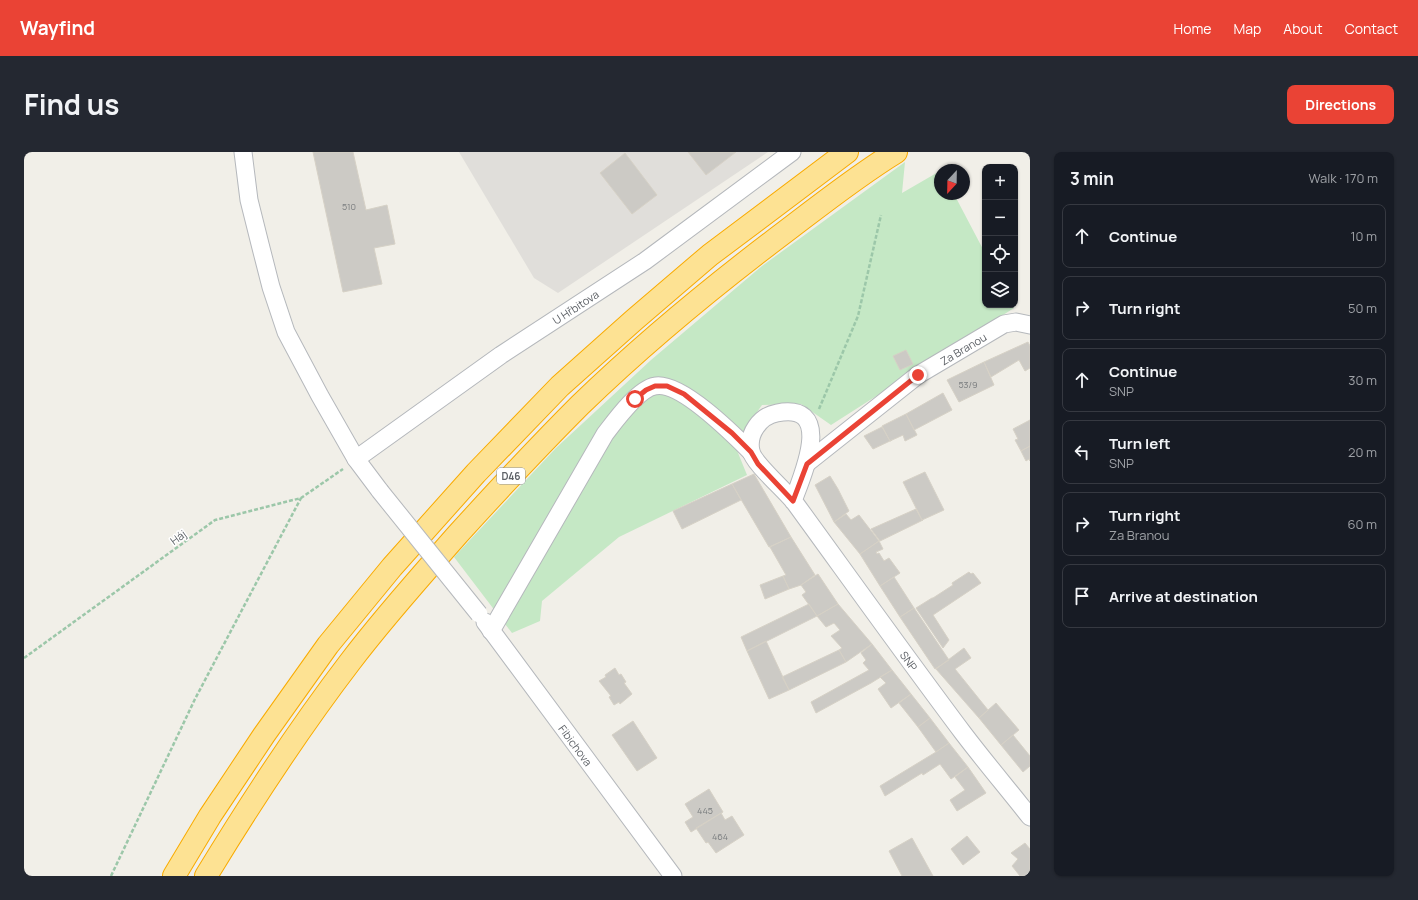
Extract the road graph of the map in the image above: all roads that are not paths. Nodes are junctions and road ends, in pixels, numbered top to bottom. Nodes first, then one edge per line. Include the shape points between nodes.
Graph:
1 (243, 152) edge
2 (792, 152) edge
3 (847, 152) edge
4 (896, 152) edge
5 (1030, 325) edge
6 (751, 452) junction
7 (356, 459) junction
8 (807, 464) junction
9 (793, 501) junction
10 (491, 631) junction
11 (1030, 817) edge
12 (174, 876) edge
13 (206, 876) edge
14 (673, 876) edge

1 - 7 street, Fibichova via 249,200 271,287 286,332
2 - 7 street, U Hřbitova via 645,261 501,355
3 - 12 highway, D46 via 710,255 634,320 560,386 476,473 392,567 328,645 260,741
4 - 13 highway, D46 via 867,170 731,273 654,338 580,405 500,487 413,585 351,661 288,749
5 - 8 street, Za Branou via 1016,322 1004,324 918,375
6 - 8 street via 750,438 760,422 775,414 789,412 801,415 811,428
6 - 9 street, SNP via 758,464
6 - 10 street, SNP via 684,394 667,386 655,386 646,390 619,416 605,434
7 - 10 street, Fibichova, bridge
8 - 9 street
9 - 11 street, SNP via 964,734
10 - 14 street, Fibichova

